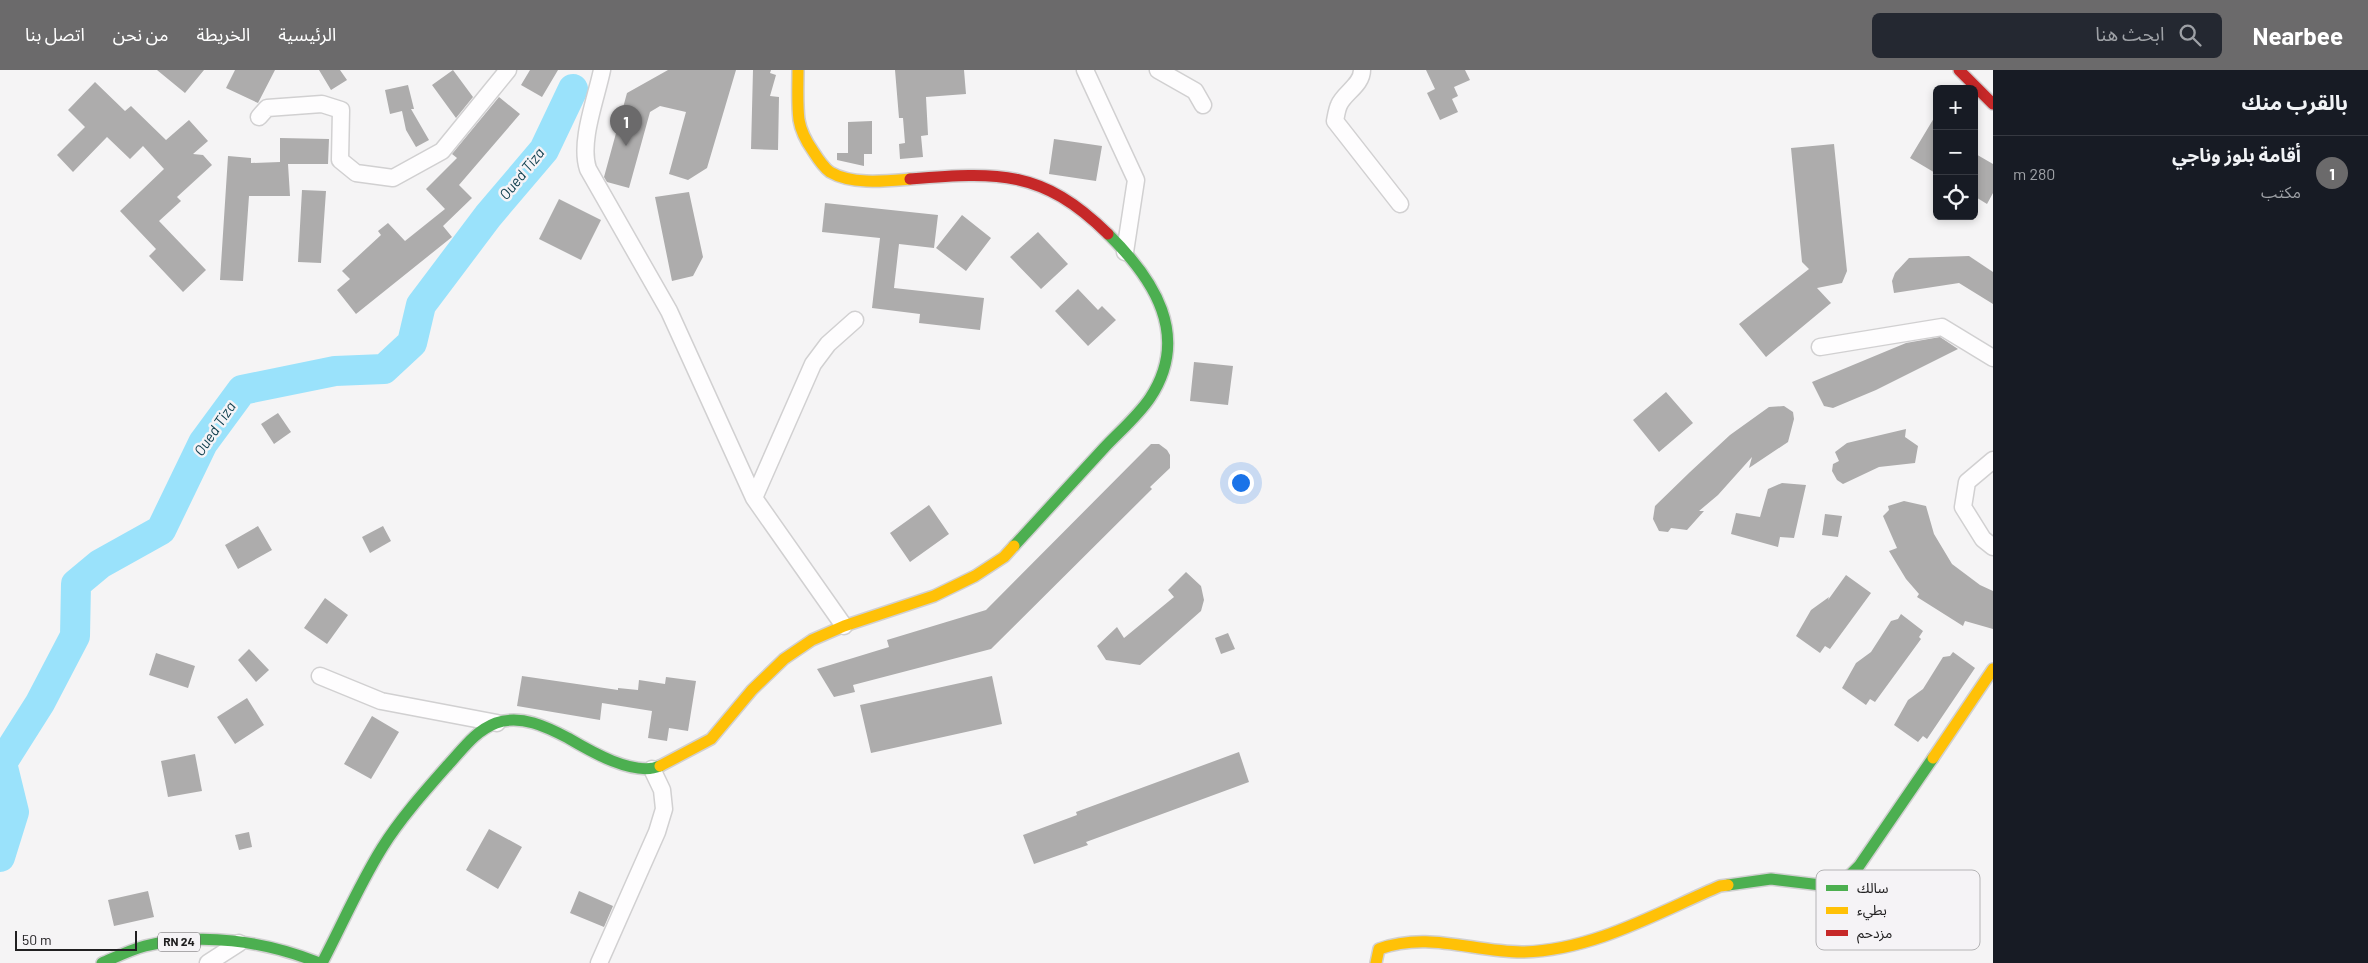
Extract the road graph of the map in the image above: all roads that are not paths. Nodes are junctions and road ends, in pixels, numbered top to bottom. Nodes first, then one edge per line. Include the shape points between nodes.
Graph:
1 (508, 70) edge
2 (602, 70) edge
3 (798, 70) edge
4 (1086, 70) edge
5 (1158, 70) edge
6 (1362, 70) edge
7 (1959, 70) edge
8 (1993, 104) edge
9 (1202, 105) dead end
10 (259, 117) dead end
11 (1400, 204) dead end
12 (1125, 252) junction
13 (855, 320) dead end
14 (1820, 347) dead end
15 (1993, 358) edge
16 (1993, 460) edge
17 (754, 498) junction
18 (1993, 547) edge
19 (844, 626) junction
20 (1993, 669) edge
21 (320, 676) dead end
22 (497, 723) junction
23 (652, 768) junction
24 (1856, 870) edge
25 (1816, 885) edge
26 (252, 947) junction
27 (102, 963) edge
28 (208, 963) edge
29 (289, 963) edge
30 (318, 963) edge
31 (599, 963) edge
32 (1376, 963) edge

1 - 10 street via 442,152 393,178 356,172 340,160 341,110 322,104 267,108
2 - 17 street via 584,157 588,169 669,311
3 - 12 main road via 804,137 831,172 851,178 892,180 990,174 1028,180 1055,191 1088,214
4 - 12 street via 1136,180
5 - 9 street via 1195,91
6 - 11 street via 1351,91 1339,104 1335,121
7 - 8 main road
12 - 19 main road via 1151,287 1168,321 1169,347 1164,372 1150,398 1004,557 934,596
13 - 17 street via 828,344 813,364
14 - 15 street via 1942,328
16 - 18 street via 1967,482 1963,507
17 - 19 street
19 - 23 main road via 812,640 784,659 752,690 711,739
20 - 24 main road
21 - 22 street via 381,701
22 - 23 main road via 516,720 546,726 592,752 622,764
22 - 30 main road via 476,734 422,794 382,848
23 - 31 street via 662,790 664,809
25 - 32 main road via 1771,879 1720,886 1600,937 1558,948 1521,952 1418,940 1379,949
26 - 27 main road, RN 24 via 205,940 145,946
26 - 28 street
26 - 29 main road, RN 24
26 - 30 main road, RN 24 via 284,949

